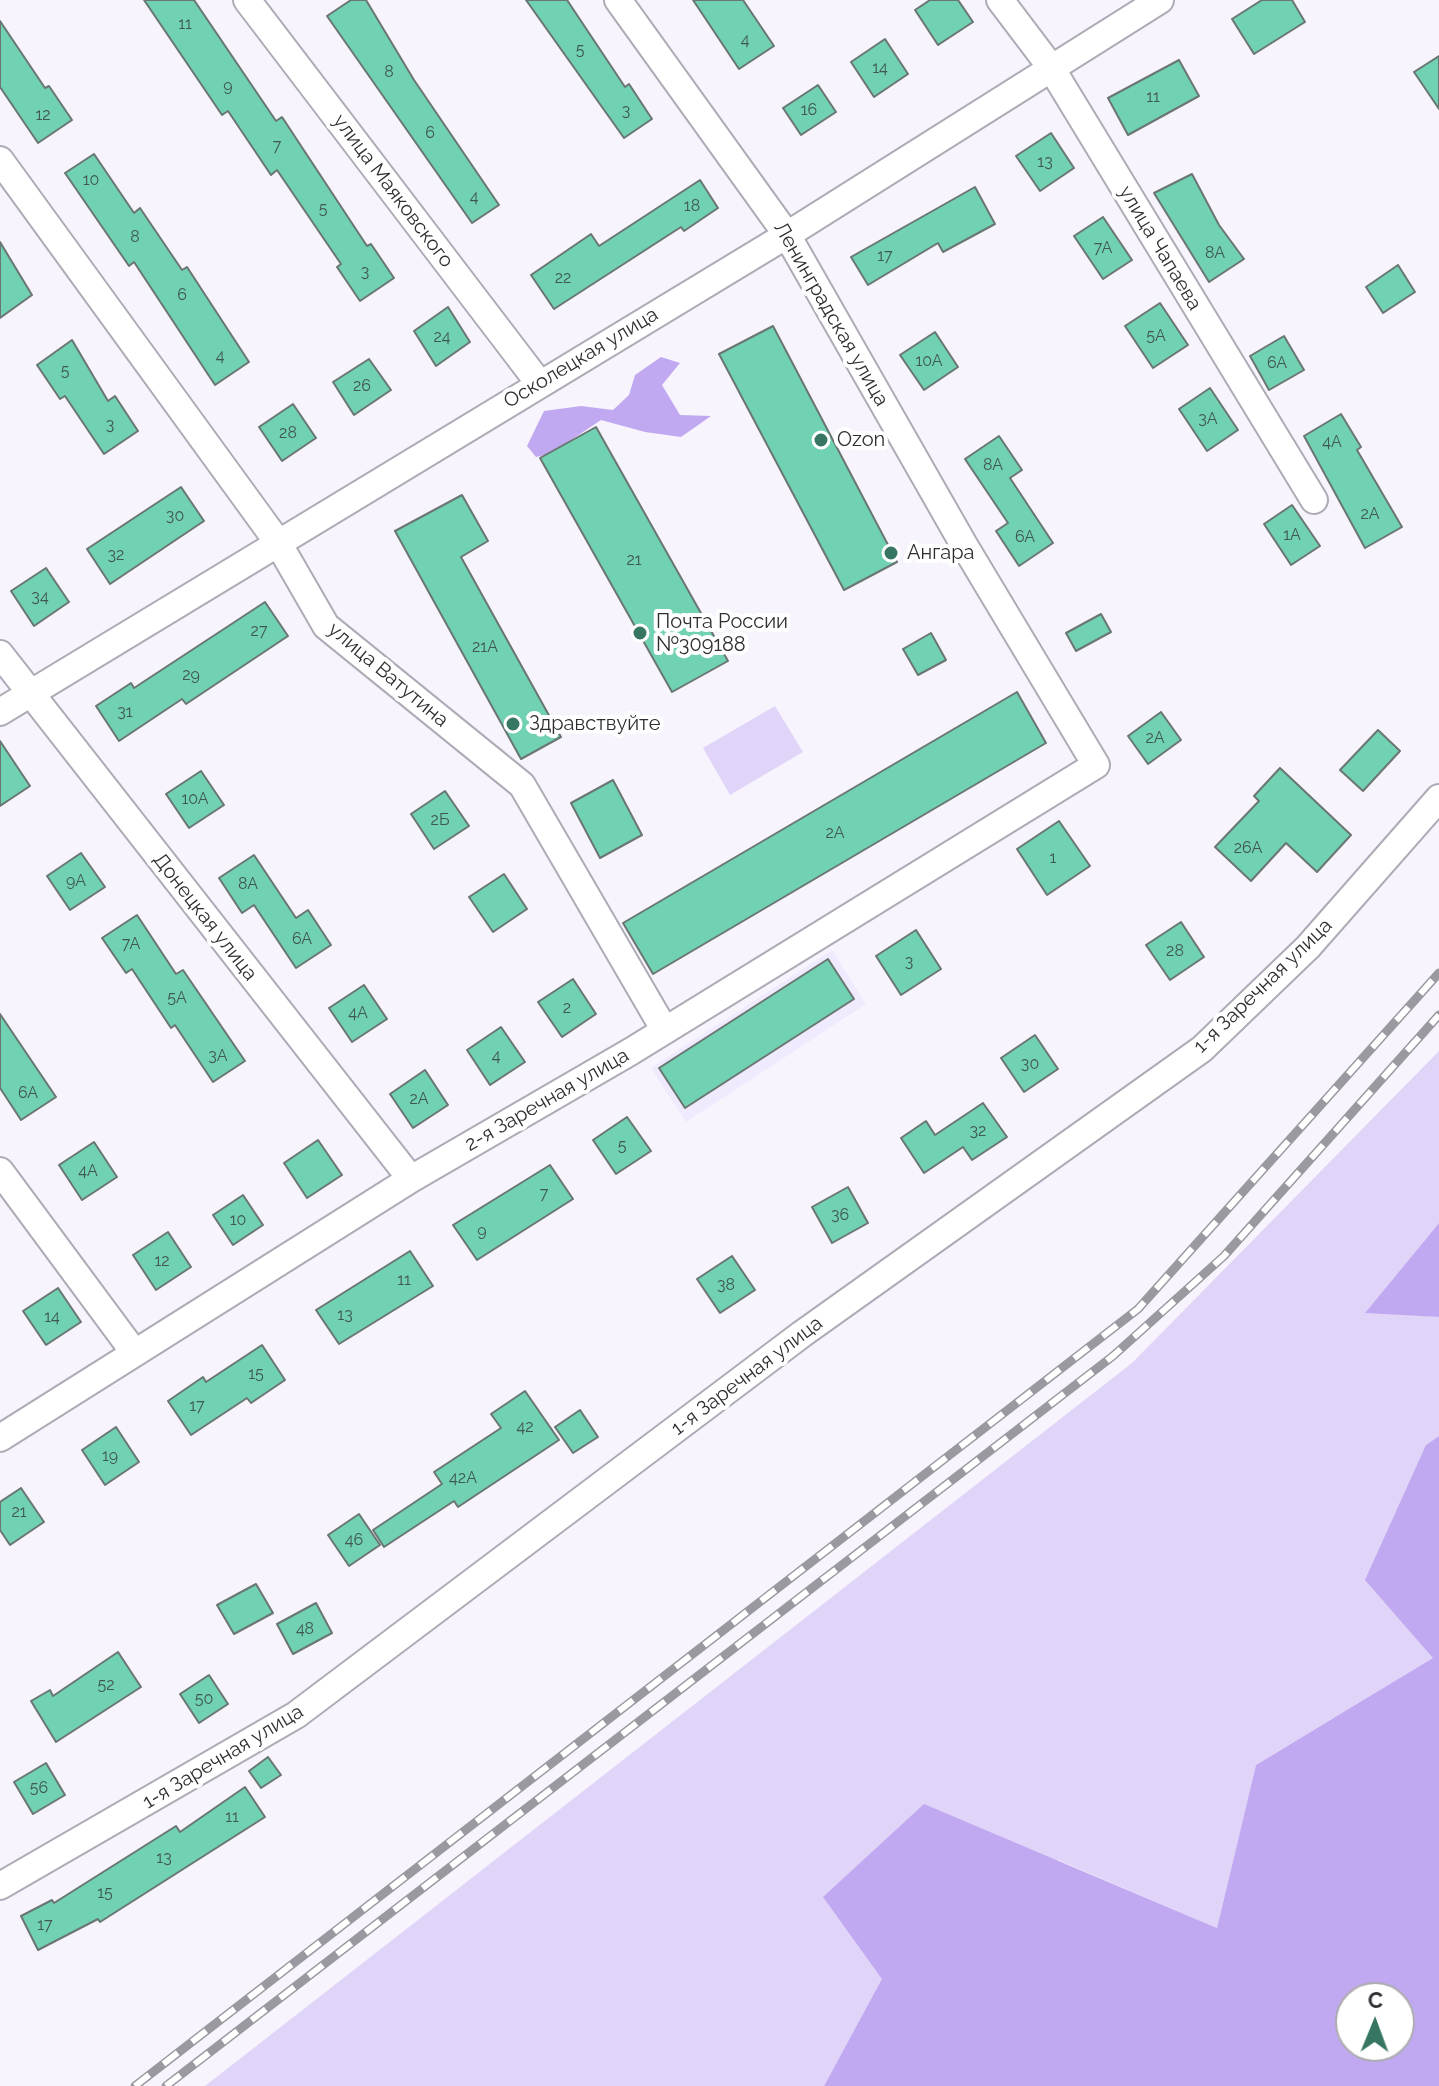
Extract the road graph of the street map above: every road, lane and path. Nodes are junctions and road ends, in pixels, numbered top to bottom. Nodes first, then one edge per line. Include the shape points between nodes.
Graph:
1 (247, 0) edge
2 (618, 0) edge
3 (1000, 0) edge
4 (1160, 0) edge
5 (1050, 66) junction
6 (0, 160) edge
7 (787, 235) junction
8 (539, 383) junction
9 (1314, 500) dead end
10 (277, 541) junction
11 (0, 654) edge
12 (30, 695) junction
13 (0, 712) edge
14 (1096, 765) joint
15 (1439, 798) edge
16 (664, 1029) junction
17 (0, 1171) edge
18 (411, 1179) junction
19 (134, 1352) junction
20 (0, 1438) edge
21 (0, 1886) edge

1 - 8 street, улица Маяковского
2 - 7 street, Ленинградская улица
3 - 5 street, улица Чапаева
4 - 5 street, Осколецкая улица
5 - 7 street, Осколецкая улица
5 - 9 street, улица Чапаева
6 - 10 street, улица Ватутина
7 - 8 street, Осколецкая улица
7 - 14 street, Ленинградская улица
8 - 10 street, Осколецкая улица
10 - 12 street, Осколецкая улица
10 - 16 street, улица Ватутина via 326,626 522,785
11 - 12 street, Донецкая улица
12 - 13 street, Осколецкая улица
12 - 18 street, Донецкая улица
14 - 16 street, 2-я Заречная улица
15 - 21 street, 1-я Заречная улица via 1308,947 1202,1049 802,1334 296,1715
16 - 18 street, 2-я Заречная улица
17 - 19 street
18 - 19 street, 2-я Заречная улица
19 - 20 street, 2-я Заречная улица

